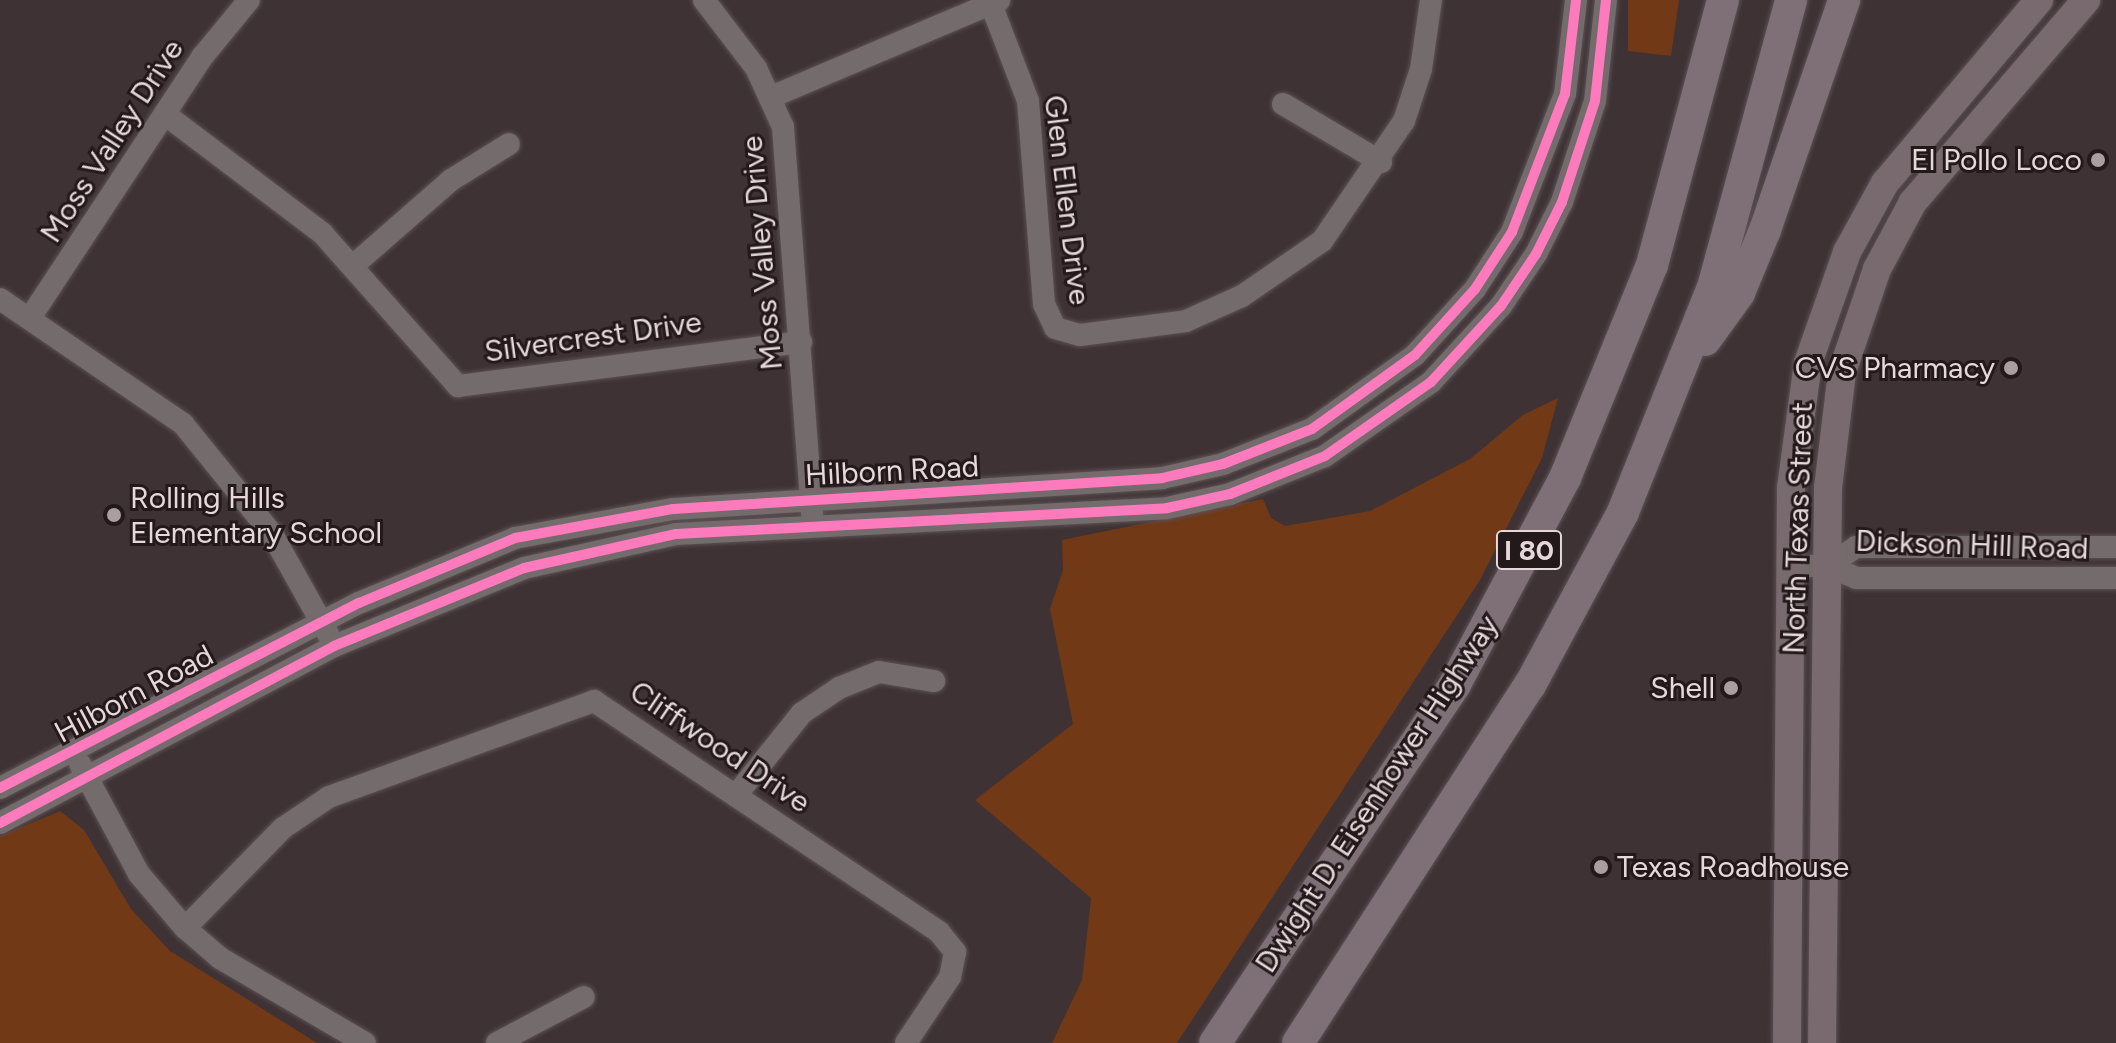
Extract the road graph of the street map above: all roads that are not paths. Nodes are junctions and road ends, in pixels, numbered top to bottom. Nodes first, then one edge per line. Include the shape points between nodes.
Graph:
1 (249, 0) edge
2 (704, 0) edge
3 (1431, 0) edge
4 (1576, 0) edge
5 (1606, 0) edge
6 (1723, 0) edge
7 (1791, 0) edge
8 (1844, 0) edge
9 (2039, 0) edge
10 (2086, 0) edge
11 (995, 2) edge
12 (771, 97) junction
13 (1283, 104) dead end
14 (166, 115) junction
15 (509, 144) dead end
16 (1381, 162) junction
17 (355, 264) junction
18 (0, 299) edge
19 (30, 318) junction
20 (801, 342) junction
21 (1684, 369) junction
22 (811, 500) junction
23 (813, 524) junction
24 (2116, 547) edge
25 (1791, 566) junction
26 (1828, 566) junction
27 (2116, 578) edge
28 (321, 622) junction
29 (334, 646) junction
30 (934, 681) dead end
31 (75, 754) junction
32 (87, 777) junction
33 (0, 788) edge
34 (737, 794) junction
35 (0, 823) edge
36 (185, 928) junction
37 (584, 997) dead end
38 (365, 1043) edge
39 (497, 1043) edge
40 (906, 1043) edge
41 (1215, 1043) edge
42 (1298, 1043) edge
43 (1787, 1043) edge
44 (1822, 1043) edge

1 - 14 street, Moss Valley Drive
2 - 12 street, Moss Valley Drive
3 - 16 street, Glen Ellen Drive via 1421,69
4 - 22 street, Hilborn Road via 1565,94 1512,232 1448,321 1365,396 1273,446 1162,478
5 - 23 street, Hilborn Road via 1595,101 1562,202 1536,254 1469,344 1378,424 1283,475 1167,508
6 - 41 highway, Dwight D. Eisenhower Highway / I 80 via 1652,265 1565,478 1455,684
7 - 21 highway, I 80 via 1742,198
8 - 21 highway via 1739,293
9 - 25 main road, North Texas Street via 1903,155 1847,252 1801,395
10 - 26 main road, North Texas Street via 1932,174 1877,269 1835,401
11 - 12 street
11 - 16 street, Glen Ellen Drive via 1028,101 1044,304 1055,328 1080,335 1131,332 1186,321 1242,296 1322,241
12 - 20 street, Moss Valley Drive via 792,204
13 - 16 street
14 - 17 street, Silvercrest Drive via 277,192
14 - 19 street, Moss Valley Drive
15 - 17 street via 451,180
17 - 20 street, Silvercrest Drive via 458,386
18 - 19 street
19 - 28 street via 183,424 272,534
20 - 22 street, Moss Valley Drive
21 - 42 highway, I 80 via 1623,512 1530,685
22 - 23 street, Moss Valley Drive
22 - 28 street, Hilborn Road via 627,515 515,538
23 - 29 street, Hilborn Road via 634,538 461,589
24 - 26 street, Dickson Hill Road via 1856,547
25 - 26 street, Dickson Hill Road
25 - 43 main road, North Texas Street
26 - 27 street, Dickson Hill Road via 1856,578
26 - 44 main road, North Texas Street
28 - 29 street
28 - 31 street, Hilborn Road
29 - 32 street, Hilborn Road
30 - 34 street via 879,672 839,688 802,713
31 - 32 street
31 - 33 street, Hilborn Road
32 - 35 street, Hilborn Road
32 - 36 street via 139,874
34 - 36 street, Cliffwood Drive via 614,711 582,704 329,797 283,828
34 - 40 street, Cliffwood Drive via 939,932 955,952 950,977
36 - 38 street via 220,958
37 - 39 street

